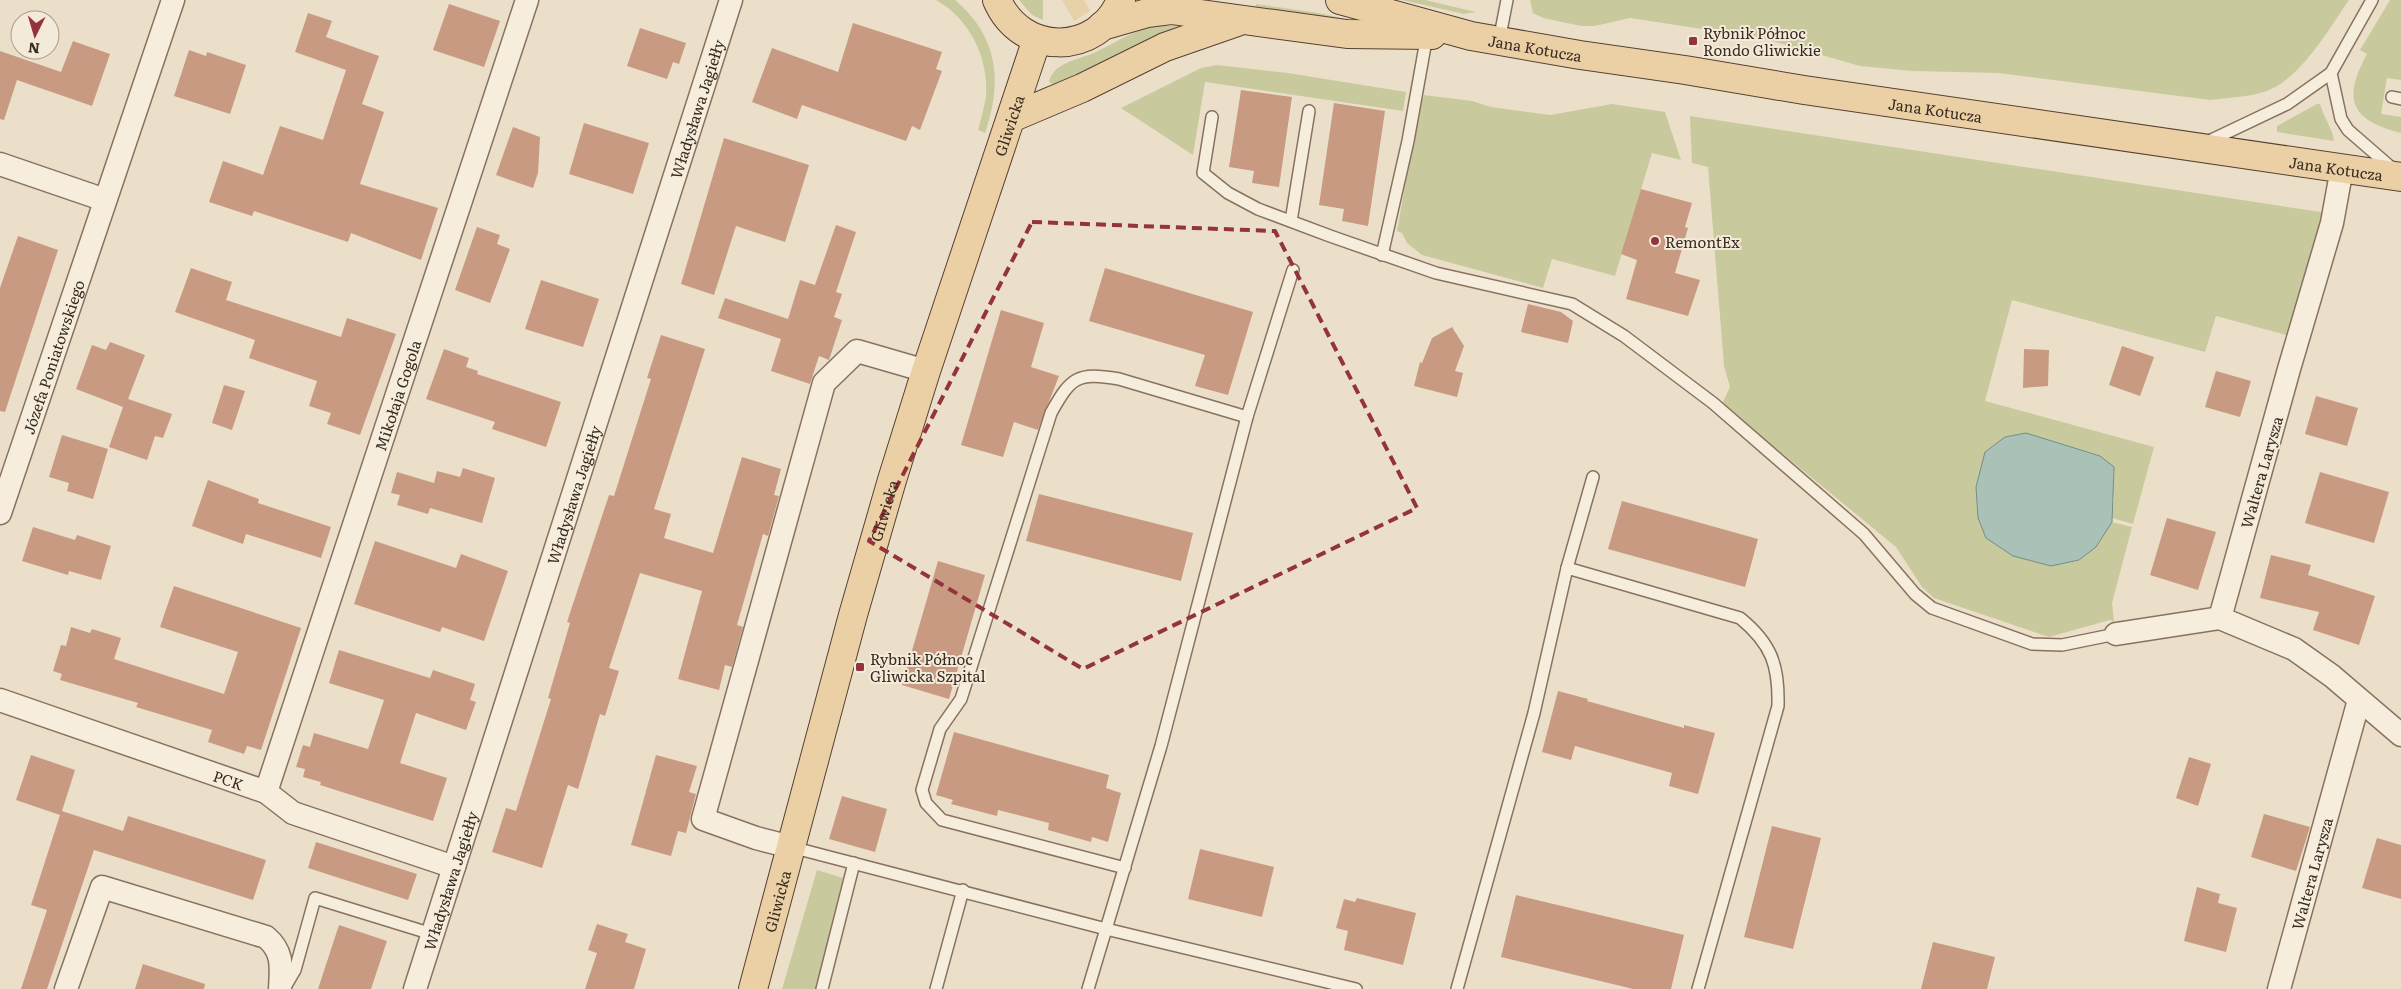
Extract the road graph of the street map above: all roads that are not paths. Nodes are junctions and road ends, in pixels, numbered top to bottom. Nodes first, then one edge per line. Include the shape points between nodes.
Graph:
1 (173, 0) edge
2 (527, 0) edge
3 (732, 0) edge
4 (997, 0) edge
5 (1121, 0) edge
6 (1340, 0) edge
7 (1507, 0) edge
8 (2372, 0) edge
9 (1246, 19) junction
10 (1102, 26) junction
11 (1427, 35) junction
12 (1471, 36) junction
13 (1037, 39) junction
14 (1499, 41) junction
15 (2331, 73) junction
16 (1309, 110) dead end
17 (1212, 117) dead end
18 (1011, 118) junction
19 (2195, 148) junction
20 (0, 164) edge
21 (2342, 168) junction
22 (2401, 177) edge
23 (105, 200) junction
24 (1291, 221) junction
25 (1382, 255) junction
26 (1293, 270) dead end
27 (926, 371) junction
28 (1247, 417) junction
29 (1593, 477) dead end
30 (0, 513) edge
31 (1567, 568) junction
32 (2220, 618) junction
33 (2116, 634) joint
34 (0, 700) edge
35 (2359, 700) junction
36 (2401, 735) edge
37 (266, 792) junction
38 (791, 847) junction
39 (854, 863) junction
40 (454, 867) junction
41 (1125, 868) junction
42 (964, 890) junction
43 (1106, 929) junction
44 (432, 934) junction
45 (66, 989) edge
46 (280, 989) edge
47 (284, 989) edge
48 (416, 989) edge
49 (753, 989) edge
50 (822, 989) edge
51 (936, 989) edge
52 (1088, 989) edge
53 (1356, 989) edge
54 (1457, 989) edge
55 (1698, 989) edge
56 (2279, 989) edge

1 - 23 street, Józefa Poniatowskiego
2 - 37 street, Mikołaja Gogola
3 - 40 street, Władysława Jagiełły
4 - 13 main road via 1015,26
5 - 10 main road
6 - 12 main road, Jana Kotucza
7 - 14 lane
8 - 15 lane
9 - 10 main road, Jana Kotucza via 1172,10 1147,13
9 - 11 main road, Jana Kotucza via 1347,34
9 - 18 main road via 1165,47
10 - 13 main road via 1071,41
11 - 12 main road, Jana Kotucza
11 - 25 lane via 1408,141
12 - 14 main road, Jana Kotucza
13 - 18 main road, Gliwicka
14 - 19 main road, Jana Kotucza
15 - 19 lane via 2287,104
15 - 22 lane via 2339,112 2348,130
16 - 24 lane
17 - 24 lane via 1203,173 1228,193
18 - 27 main road, Gliwicka
19 - 21 main road, Jana Kotucza
20 - 23 street
21 - 22 main road, Jana Kotucza
21 - 32 street, Waltera Larysza via 2332,223
23 - 30 street, Józefa Poniatowskiego
24 - 25 lane
25 - 33 lane via 1436,274 1572,304 1624,336 1713,403 1864,534 1915,594 1932,608 2032,644 2062,645
26 - 28 lane
27 - 38 main road, Gliwicka via 856,606
27 - 38 street via 857,351 824,384 703,819
28 - 41 lane via 1161,746
28 - 41 lane via 1119,378 1082,378 1066,386 1051,413 961,699 940,728 922,790 926,803 942,820
29 - 31 lane
31 - 54 lane via 1534,713
31 - 55 lane via 1740,618 1758,633 1772,657 1779,682 1778,706
32 - 33 street
32 - 35 street via 2294,650 2332,676
34 - 37 street, PCK
35 - 36 street
35 - 56 street, Waltera Larysza
37 - 40 street, PCK via 292,813
38 - 39 lane
38 - 49 main road, Gliwicka
39 - 42 lane
39 - 50 lane
40 - 44 street, Władysława Jagiełły
41 - 43 lane
42 - 43 lane
42 - 51 lane
43 - 52 lane
43 - 53 lane
44 - 47 lane via 315,898 295,970
44 - 48 street, Władysława Jagiełły
45 - 46 street via 102,887 266,938 275,944 280,954

